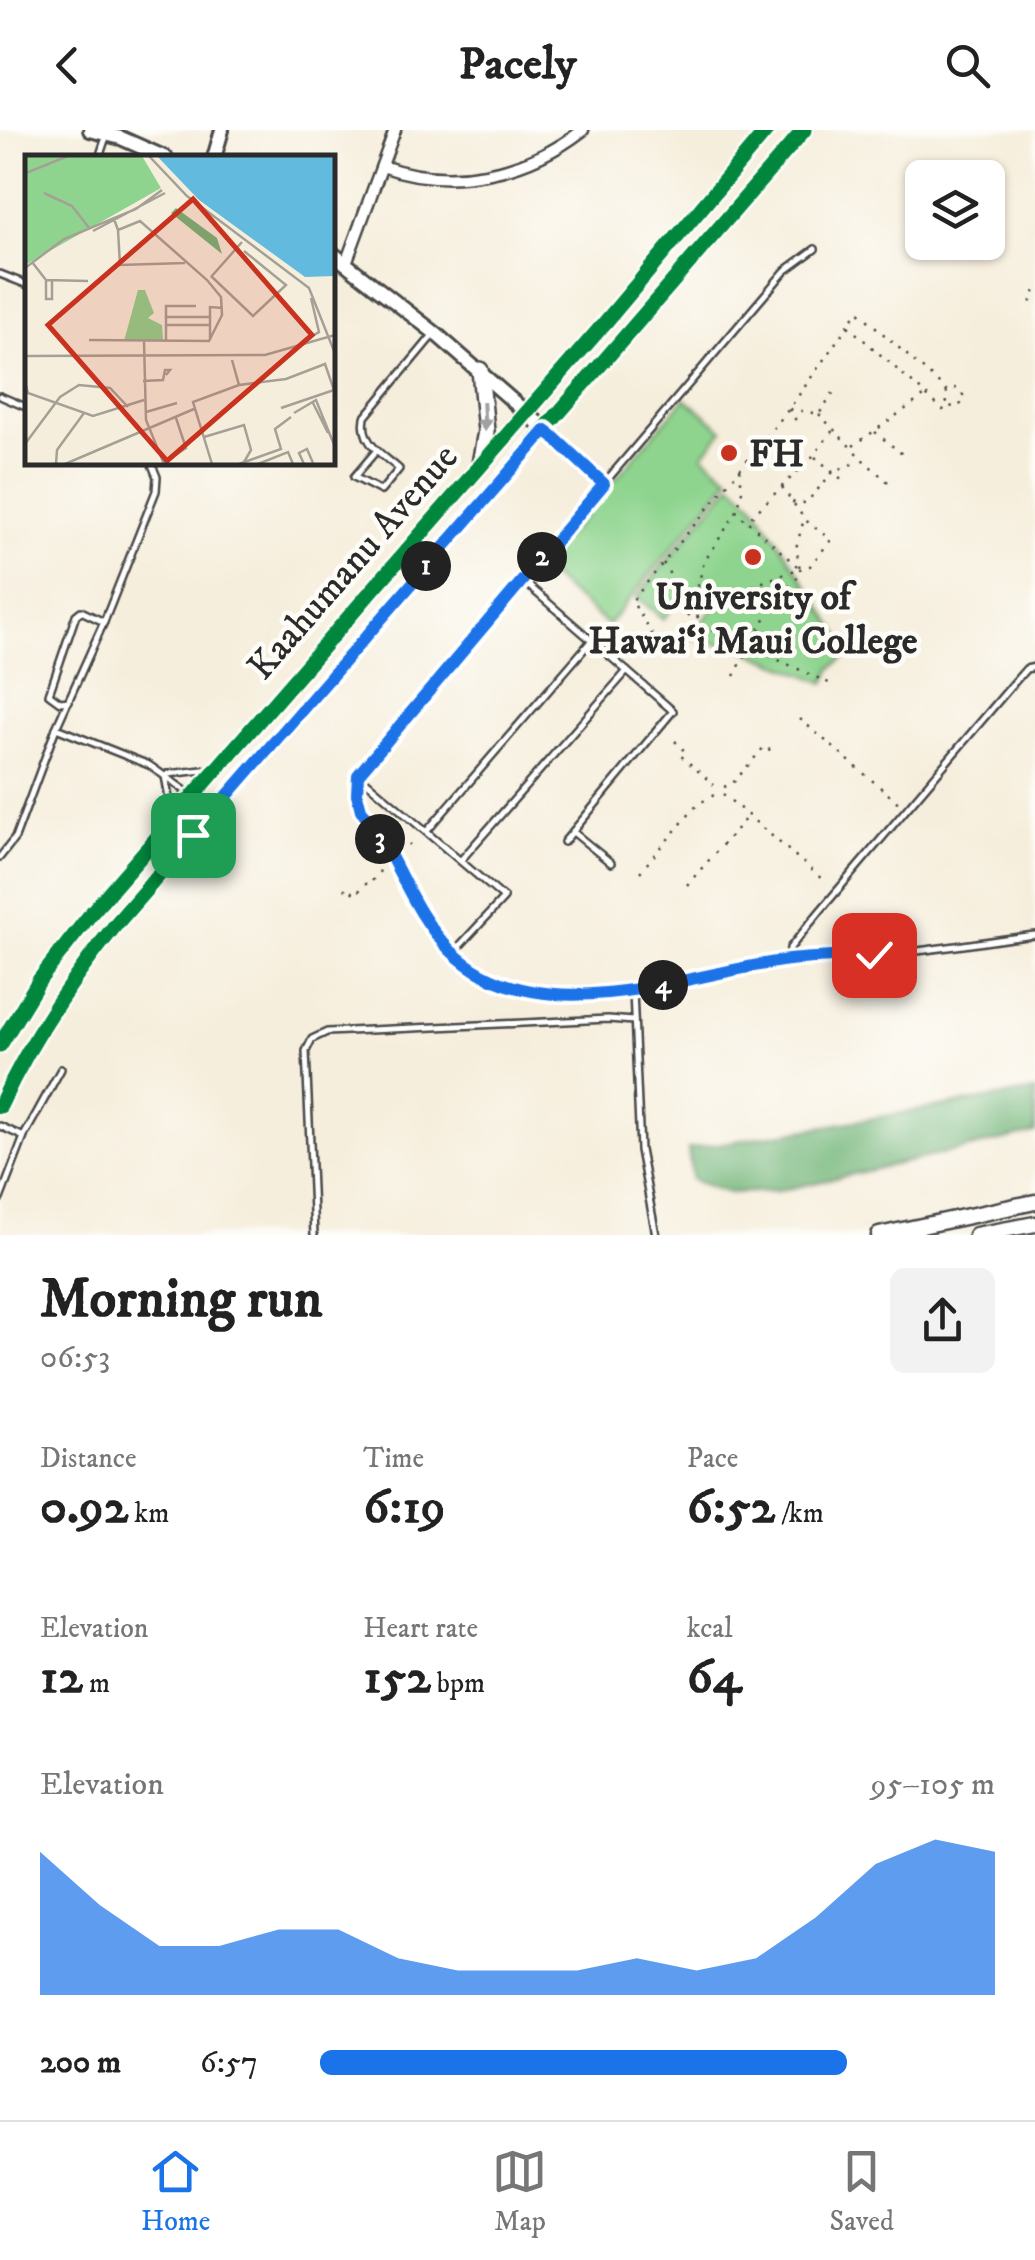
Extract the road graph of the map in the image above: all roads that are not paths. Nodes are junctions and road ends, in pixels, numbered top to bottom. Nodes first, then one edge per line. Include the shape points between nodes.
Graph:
1 (90, 130) edge
2 (222, 130) edge
3 (395, 130) edge
4 (583, 130) edge
5 (767, 130) edge
6 (804, 130) edge
7 (106, 134) junction
8 (100, 155) edge
9 (158, 155) edge
10 (215, 155) edge
11 (382, 166) junction
12 (815, 249) dead end
13 (335, 254) edge
14 (346, 263) junction
15 (0, 274) edge
16 (25, 284) edge
17 (435, 332) junction
18 (480, 370) junction
19 (0, 396) edge
20 (25, 407) edge
21 (526, 412) junction
22 (546, 430) junction
23 (376, 450) junction
24 (480, 464) junction
25 (152, 465) edge
26 (604, 484) junction
27 (522, 580) junction
28 (104, 622) junction
29 (592, 640) junction
30 (1035, 667) edge
31 (627, 671) junction
32 (69, 701) junction
33 (56, 728) junction
34 (216, 768) junction
35 (164, 773) junction
36 (358, 775) junction
37 (192, 795) junction
38 (212, 812) junction
39 (161, 831) junction
40 (427, 831) junction
41 (573, 832) junction
42 (564, 842) dead end
43 (0, 857) edge
44 (461, 860) junction
45 (611, 863) dead end
46 (1035, 934) edge
47 (453, 953) junction
48 (790, 960) junction
49 (633, 991) junction
50 (634, 1020) junction
51 (0, 1045) edge
52 (61, 1069) dead end
53 (0, 1106) edge
54 (0, 1126) edge
55 (24, 1137) junction
56 (0, 1199) edge
57 (1035, 1202) edge
58 (1035, 1224) edge
59 (314, 1235) edge
60 (656, 1235) edge
61 (879, 1235) edge
62 (976, 1235) edge

1 - 7 street
2 - 10 street
3 - 11 street
4 - 11 street via 532,160 482,175 416,177
5 - 21 main road, Kaahumanu Avenue
6 - 22 main road, Kaahumanu Avenue
7 - 8 lane
7 - 9 street
11 - 14 street
12 - 26 lane via 785,271
13 - 14 street
14 - 17 street
15 - 16 lane
17 - 18 street
17 - 23 lane via 366,415 364,435
18 - 21 street
18 -> 24 main road via 486,431
19 - 20 lane
21 - 22 street
21 - 24 main road, Kaahumanu Avenue
22 - 26 lane
22 - 38 main road, Kaahumanu Avenue
23 - 23 lane via 399,469 381,491 354,477
24 - 34 main road, Kaahumanu Avenue
25 - 28 lane via 156,491
26 - 27 lane
27 - 29 lane
27 - 36 lane
28 - 32 lane
28 - 32 lane via 76,615 48,694
29 - 31 lane
29 - 40 lane
30 - 48 lane via 1026,669 790,946
31 - 41 lane via 673,711
31 - 44 lane
32 - 33 lane
33 - 35 lane
33 - 43 lane via 14,838
34 - 35 lane
34 - 37 main road, Kaahumanu Avenue
35 - 37 lane
35 - 39 lane via 169,798
36 - 40 lane
36 - 47 lane via 361,810 425,922
37 - 38 main road
37 - 39 main road, Kaahumanu Avenue
38 - 53 main road, Kaahumanu Avenue via 62,994
39 - 51 main road, Kaahumanu Avenue via 40,979
40 - 44 lane
41 - 42 lane
41 - 45 lane
44 - 47 lane via 504,898
46 - 48 lane
47 - 49 lane via 488,976 529,990
48 - 49 lane
49 - 50 lane
50 - 59 lane via 316,1036 306,1051
50 - 60 lane via 640,1150
52 - 55 lane
54 - 55 lane
55 - 56 lane
57 - 61 main road
58 - 62 main road

